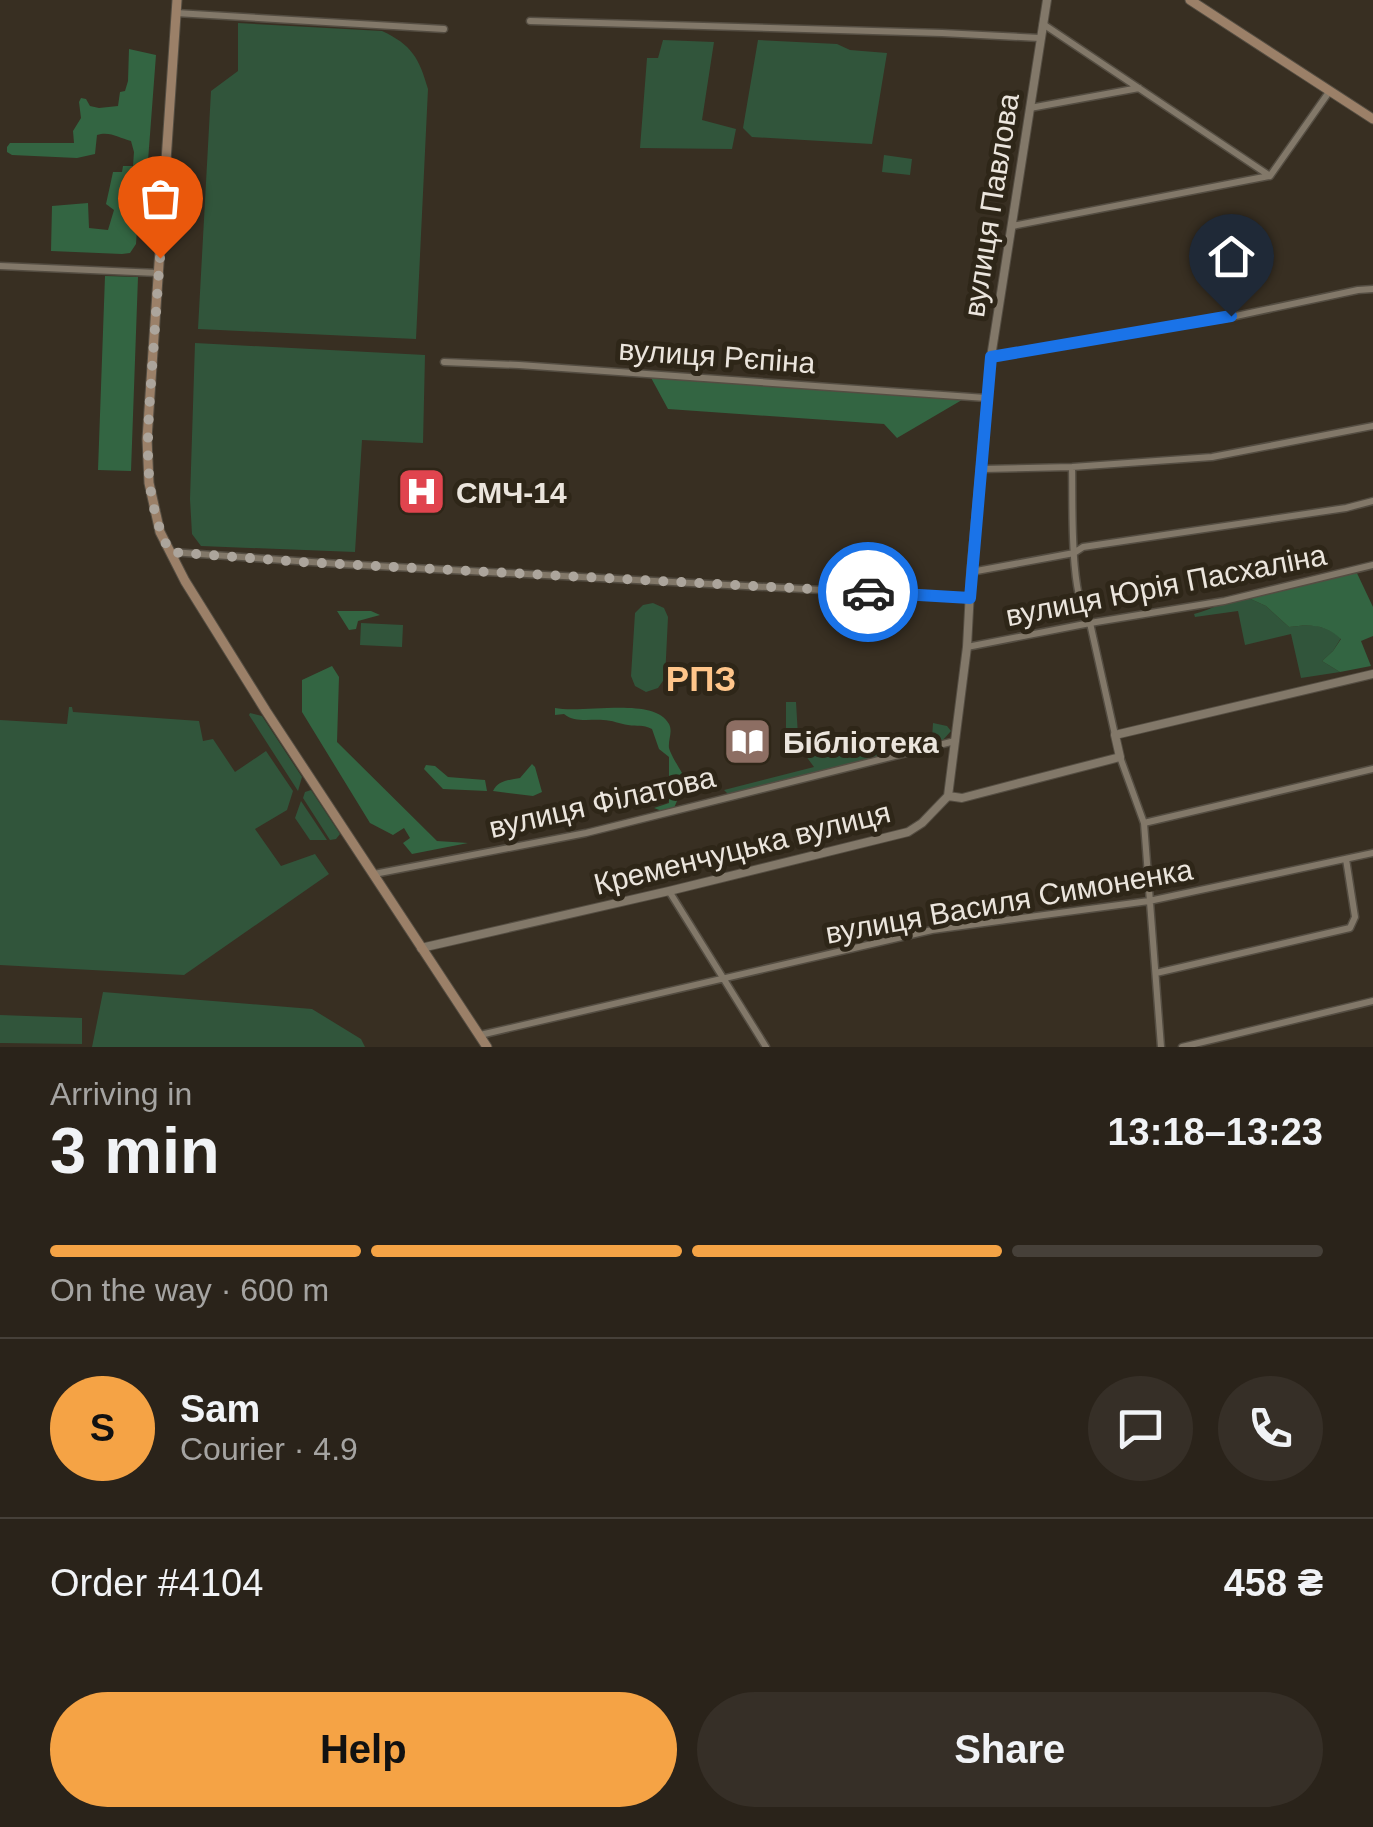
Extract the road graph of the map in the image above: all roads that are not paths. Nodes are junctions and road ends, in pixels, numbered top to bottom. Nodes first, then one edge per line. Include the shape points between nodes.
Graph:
1 (177, 0) edge
2 (1047, 0) edge
3 (1190, 0) edge
4 (176, 14) junction
5 (530, 22) dead end
6 (1042, 24) junction
7 (444, 30) dead end
8 (1040, 38) junction
9 (1139, 88) junction
10 (1329, 92) junction
11 (1029, 108) junction
12 (1373, 119) edge
13 (1270, 176) junction
14 (1010, 226) junction
15 (0, 266) edge
16 (158, 273) junction
17 (1373, 289) edge
18 (991, 357) junction
19 (444, 362) dead end
20 (986, 398) junction
21 (1373, 426) edge
22 (1072, 468) junction
23 (982, 470) junction
24 (1373, 501) edge
25 (170, 552) junction
26 (1074, 552) junction
27 (1373, 566) edge
28 (970, 572) junction
29 (970, 598) junction
30 (1090, 623) junction
31 (967, 647) junction
32 (1373, 674) edge
33 (1115, 735) junction
34 (955, 741) junction
35 (1120, 757) junction
36 (1373, 769) edge
37 (948, 796) junction
38 (1144, 823) junction
39 (1373, 853) edge
40 (1346, 859) junction
41 (374, 874) junction
42 (669, 891) junction
43 (1148, 902) junction
44 (421, 948) junction
45 (1156, 973) junction
46 (722, 979) junction
47 (1373, 1002) edge
48 (479, 1035) junction
49 (487, 1047) edge
50 (766, 1047) edge
51 (1160, 1047) edge
52 (1182, 1047) edge

1 - 4 main road
2 - 6 street, вулиця Павлова
3 - 10 main road
4 - 7 street
4 - 16 main road
5 - 8 street
6 - 8 street, вулиця Павлова
6 - 9 street
8 - 11 street, вулиця Павлова
9 - 11 street
9 - 13 street
10 - 12 main road
10 - 13 street
11 - 14 street, вулиця Павлова
13 - 14 street
14 - 18 street, вулиця Павлова
15 - 16 street
16 - 25 main road via 148,483
17 - 18 street
18 - 20 street, вулиця Павлова
19 - 20 street, вулиця Рєпіна
20 - 23 street, вулиця Павлова
21 - 22 street via 1212,457
22 - 23 street
22 - 26 street
23 - 28 street, вулиця Павлова
24 - 26 street
25 - 29 street, вулиця Юрія Пасхаліна
25 - 41 main road
26 - 28 street
26 - 30 street via 1082,614
27 - 30 street, вулиця Юрія Пасхаліна
28 - 29 street, вулиця Павлова
29 - 31 street, вулиця Павлова
30 - 31 street, вулиця Юрія Пасхаліна
30 - 33 street
31 - 34 street, вулиця Павлова
32 - 33 street
33 - 35 street
34 - 37 street, вулиця Павлова
34 - 41 street, вулиця Філатова via 586,833
35 - 37 street via 962,798
35 - 38 street
36 - 38 street
37 - 42 street, Кременчуцька вулиця via 908,832
38 - 43 street
39 - 40 street, вулиця Василя Симоненка
40 - 43 street, вулиця Василя Симоненка
40 - 45 street via 1355,917 1350,928
41 - 44 main road
42 - 44 street, Кременчуцька вулиця
42 - 46 street
43 - 45 street
43 - 46 street, вулиця Василя Симоненка via 932,930
44 - 48 main road
45 - 51 street
46 - 48 street, вулиця Василя Симоненка
46 - 50 street
47 - 52 street
48 - 49 main road

